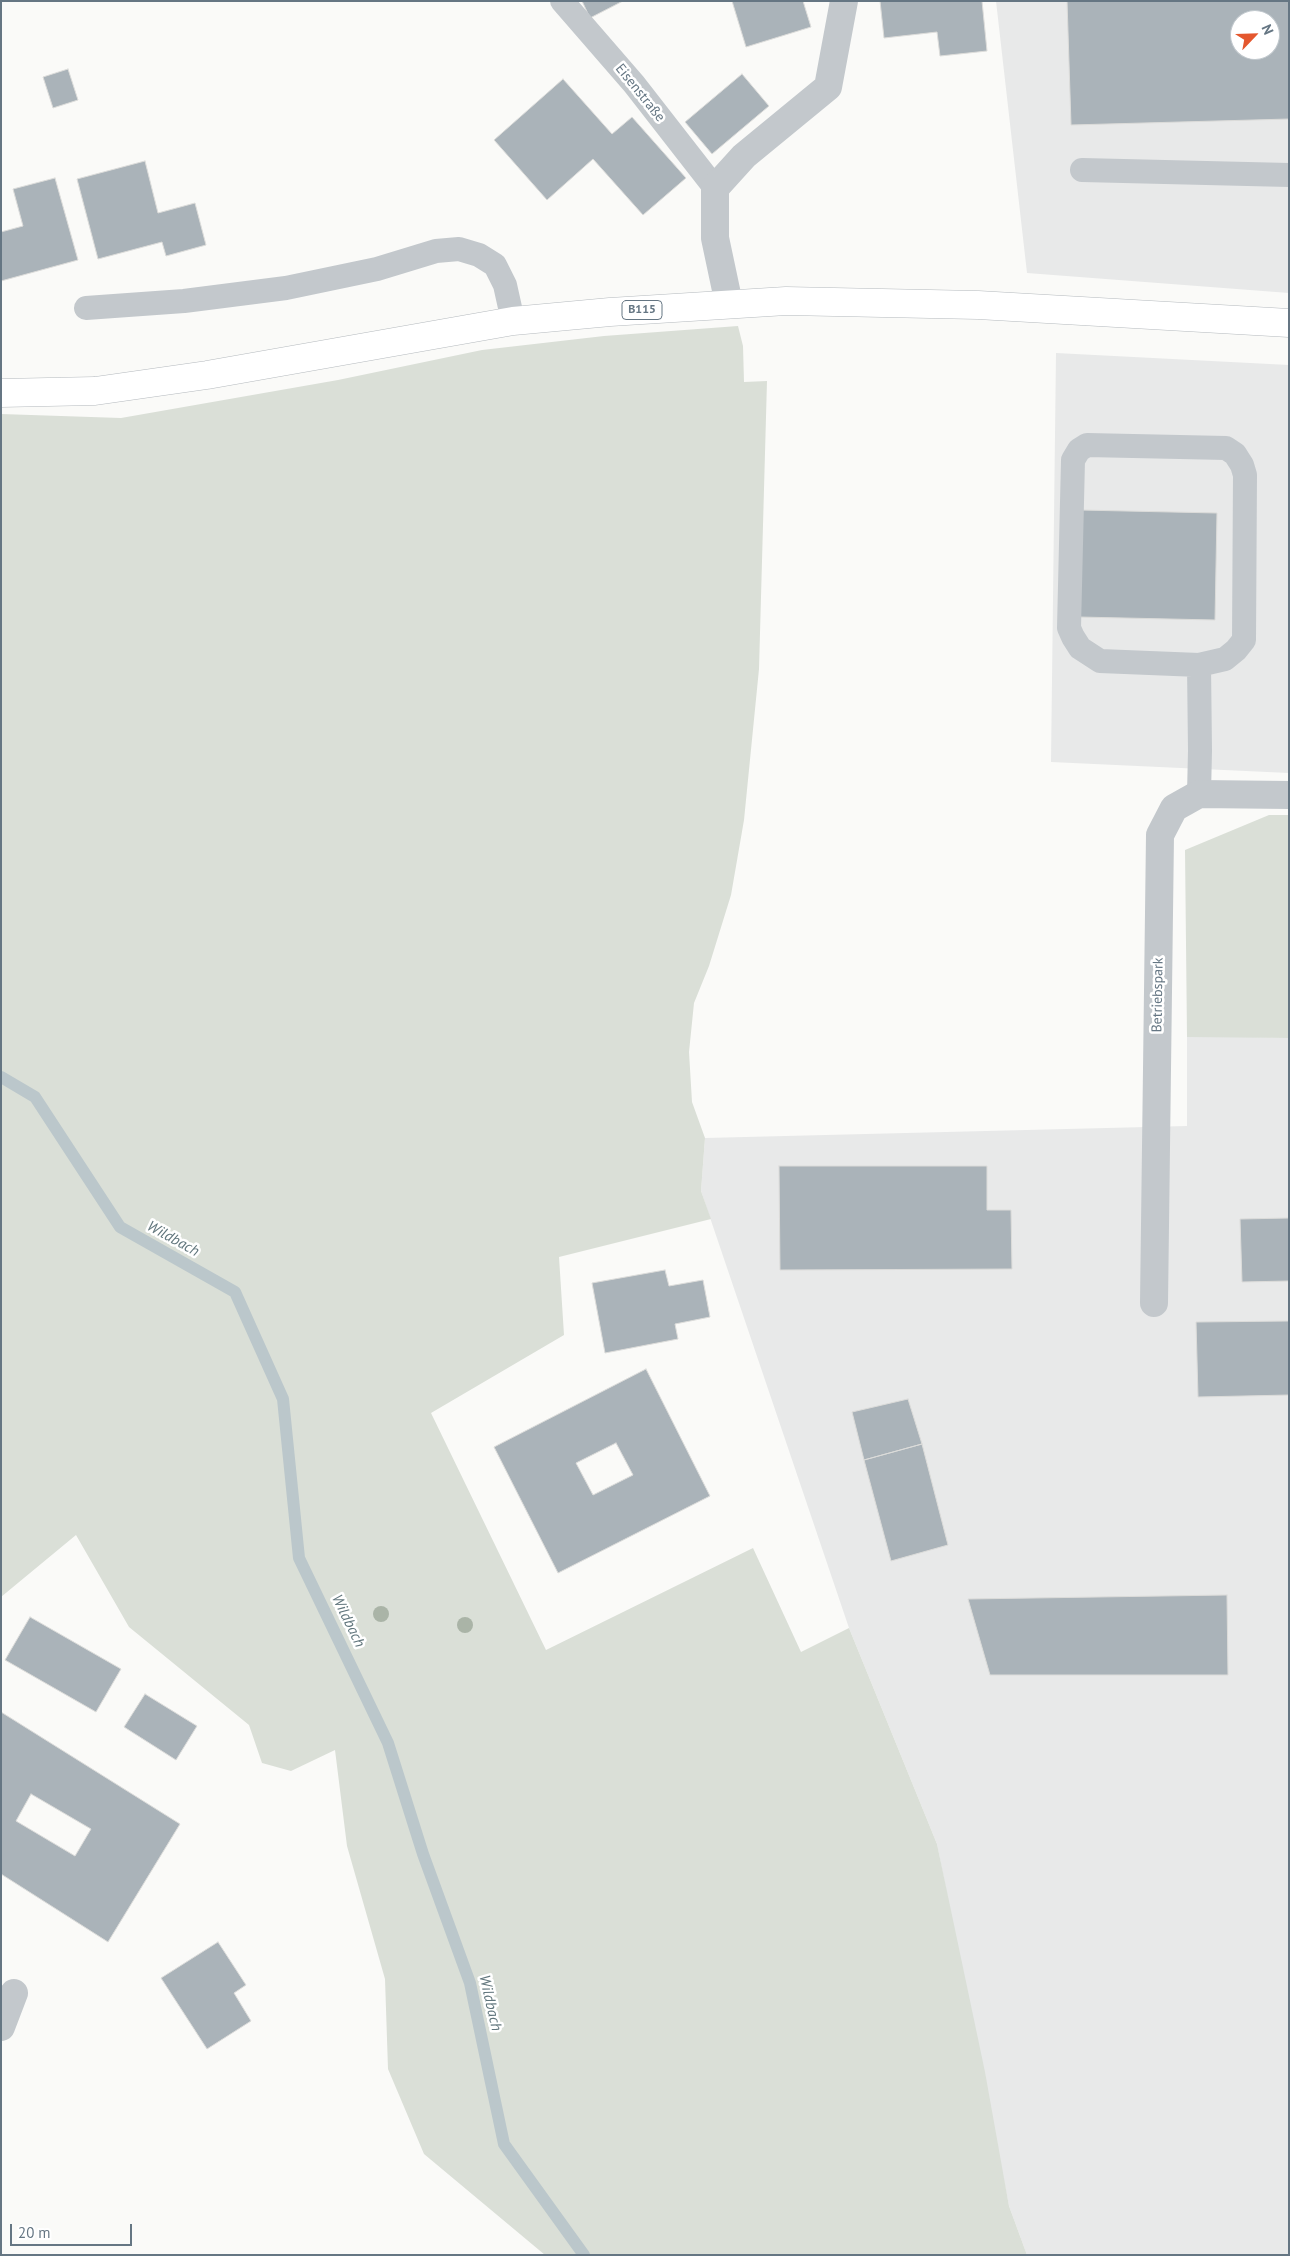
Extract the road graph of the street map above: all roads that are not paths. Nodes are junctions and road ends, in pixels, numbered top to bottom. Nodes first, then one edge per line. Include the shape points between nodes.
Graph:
1 (562, 1) edge
2 (844, 1) edge
3 (1082, 170) dead end
4 (1289, 175) edge
5 (715, 188) junction
6 (730, 304) junction
7 (86, 308) dead end
8 (513, 321) junction
9 (1289, 324) edge
10 (1, 393) edge
11 (1199, 665) junction
12 (1199, 794) junction
13 (1289, 795) edge
14 (1154, 1303) dead end
15 (14, 1993) dead end
16 (1, 2027) edge

1 - 5 lane, Eisenstraße via 634,84
2 - 5 street via 828,87 744,156
3 - 4 lane
5 - 6 street via 715,238
6 - 8 main road, B115
6 - 9 main road, B115 via 786,301 978,305
7 - 8 lane via 184,301 286,288 377,270 436,251 459,249 479,255 495,265 505,285
8 - 10 main road, B115 via 208,375 104,389
11 - 11 lane via 1225,659 1244,640 1245,475 1242,465 1226,448 1087,445 1073,460 1069,628 1073,637 1080,648 1100,661
11 - 12 lane
12 - 13 street, Betriebspark
12 - 14 street, Betriebspark via 1174,808 1160,835
15 - 16 street

